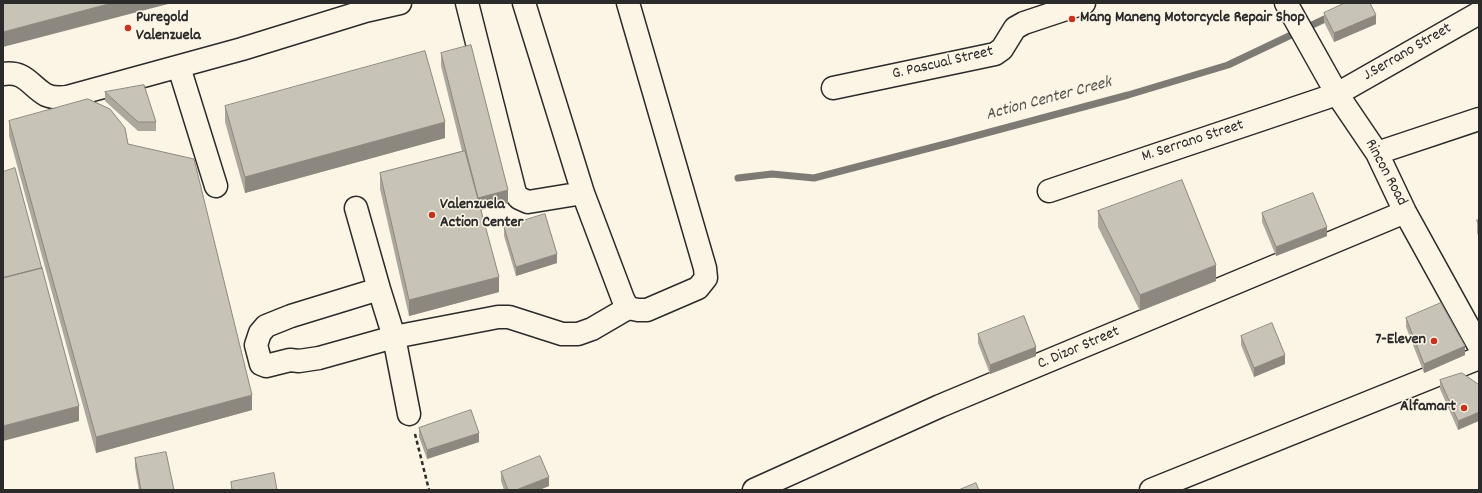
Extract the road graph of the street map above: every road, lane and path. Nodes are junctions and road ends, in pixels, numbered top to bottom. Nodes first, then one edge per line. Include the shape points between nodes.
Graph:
1 (400, 3) edge
2 (467, 3) edge
3 (524, 3) edge
4 (628, 3) edge
5 (1084, 3) edge
6 (1290, 10) edge
7 (1479, 13) edge
8 (179, 67) junction
9 (3, 74) edge
10 (833, 88) dead end
11 (1338, 94) junction
12 (1479, 119) edge
13 (1377, 153) junction
14 (216, 186) dead end
15 (1049, 191) dead end
16 (583, 192) junction
17 (356, 208) dead end
18 (1406, 212) junction
19 (378, 289) junction
20 (628, 308) junction
21 (394, 337) junction
22 (1479, 346) edge
23 (1479, 358) edge
24 (409, 414) joint
25 (429, 490) edge
26 (754, 490) edge
27 (1152, 490) edge

1 - 8 street via 365,10
2 - 16 street via 515,193 528,202
3 - 16 street
4 - 20 street via 706,278 698,288 647,310
5 - 10 street, G. Pascual Street via 1015,28 996,54
6 - 11 street, Rincon Road
7 - 11 street, J.Serrano Street
8 - 9 street via 56,98 46,95 19,74
8 - 14 street
11 - 13 street, Rincon Road
11 - 15 street, M. Serrano Street
12 - 13 street
13 - 18 street, Rincon Road
16 - 20 street
17 - 19 street
18 - 22 street, Rincon Road
18 - 26 street, C. Dizor Street via 940,406
19 - 21 street
19 - 21 street via 266,326 260,333 256,345 261,364 266,366 290,360 319,358
20 - 21 street via 592,329 578,334 562,334 509,317 498,316
21 - 24 street
23 - 27 street
24 - 25 path

